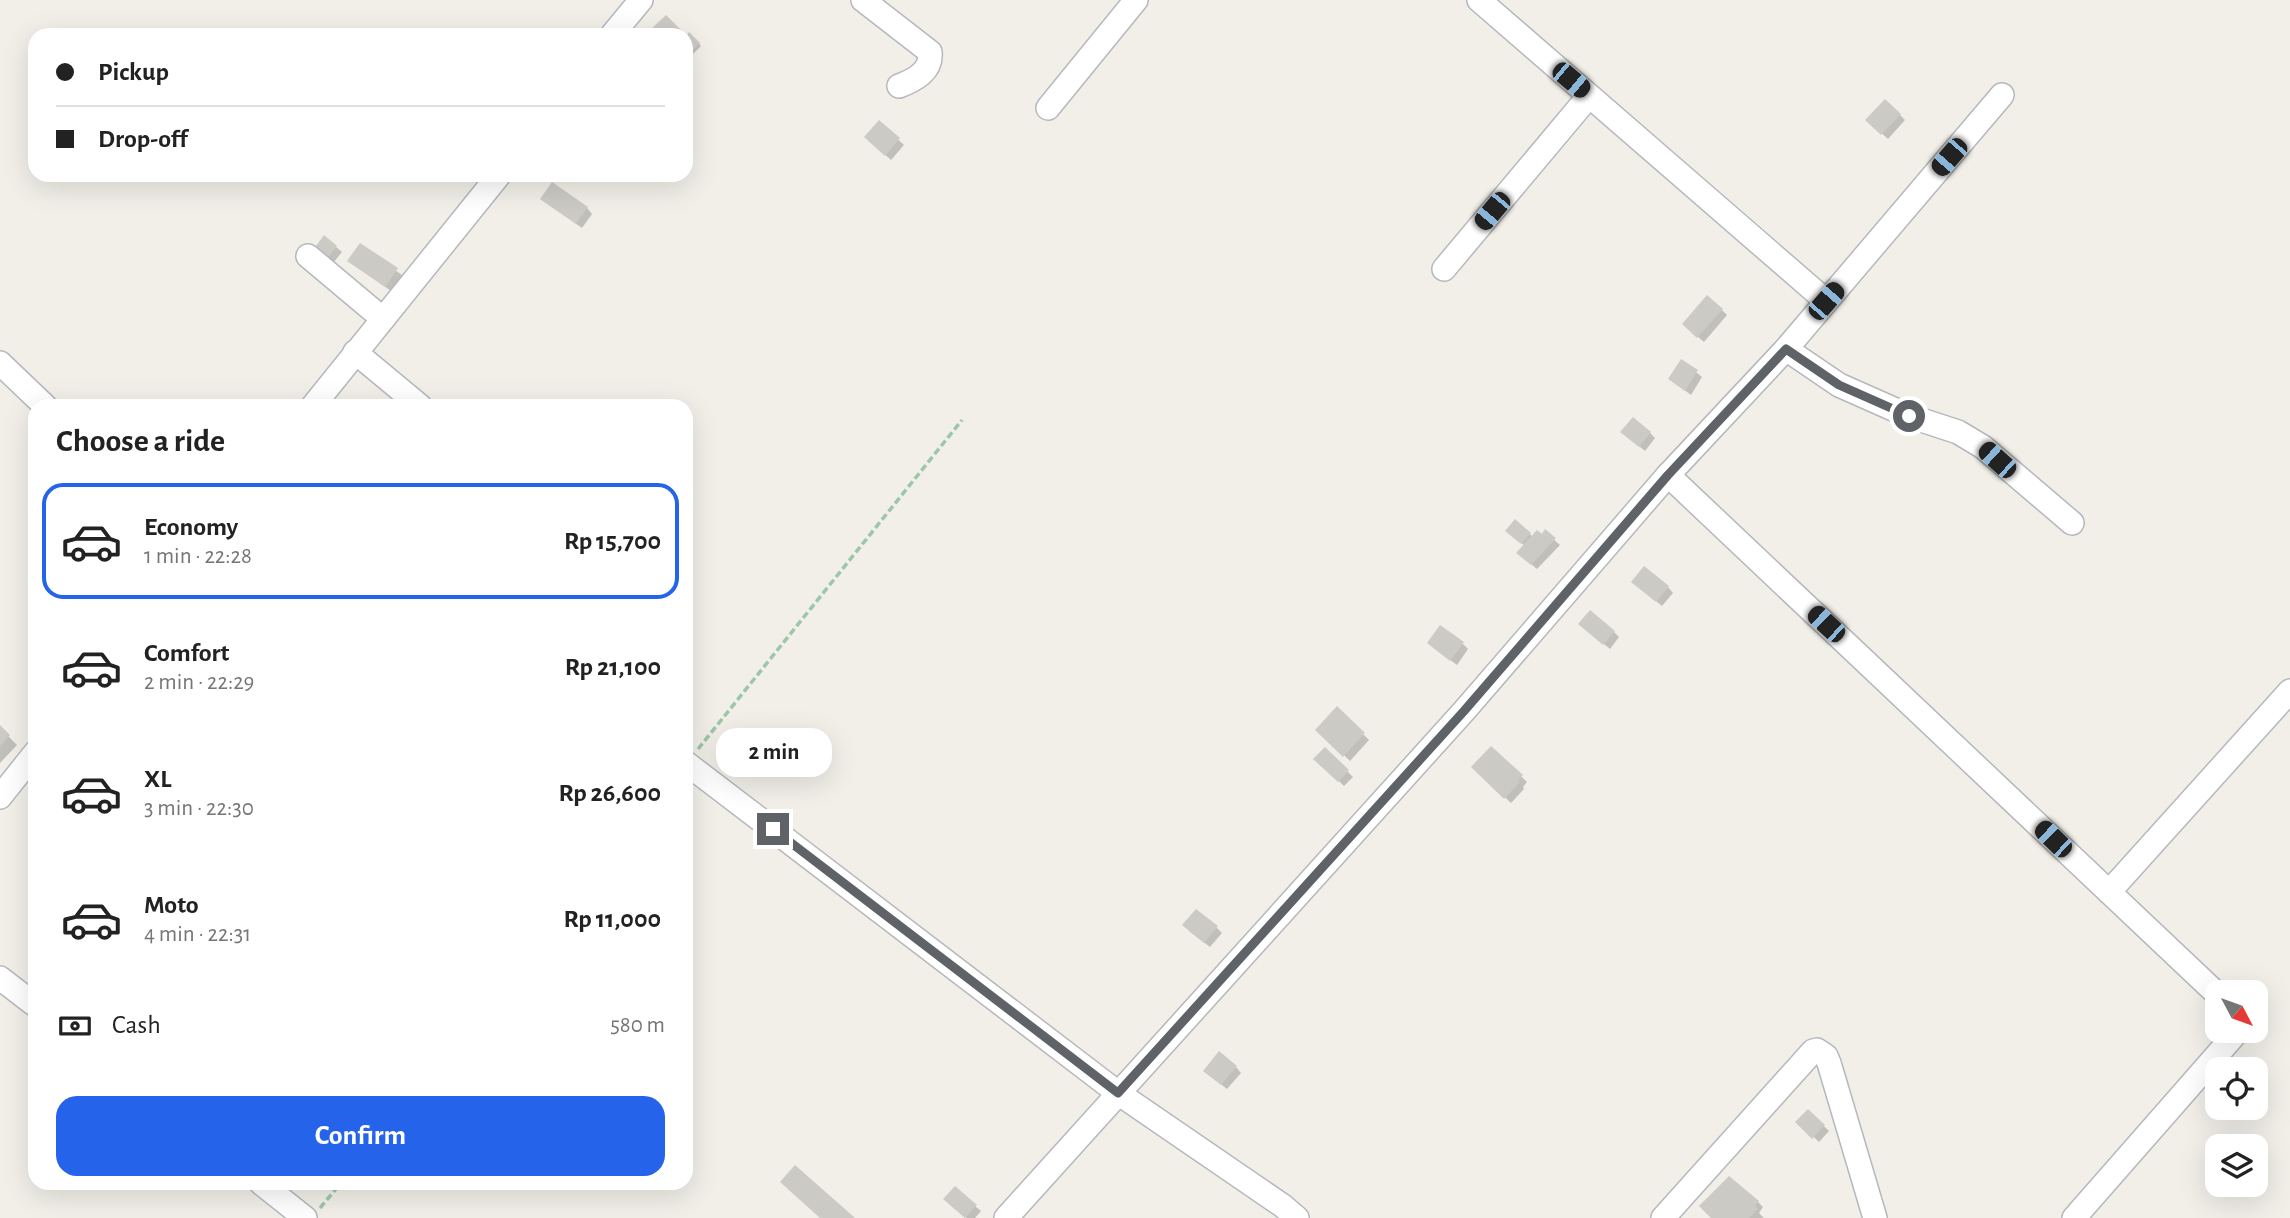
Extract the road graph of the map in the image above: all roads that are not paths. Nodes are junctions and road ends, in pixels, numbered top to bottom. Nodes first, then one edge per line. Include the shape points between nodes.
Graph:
1 (641, 0) edge
2 (863, 0) edge
3 (1136, 0) edge
4 (1479, 0) edge
5 (618, 28) edge
6 (899, 86) dead end
7 (2002, 95) dead end
8 (1589, 96) junction
9 (1048, 108) dead end
10 (493, 182) edge
11 (307, 256) dead end
12 (1444, 269) dead end
13 (1826, 301) junction
14 (383, 319) junction
15 (1786, 349) junction
16 (355, 352) junction
17 (0, 363) edge
18 (38, 399) edge
19 (318, 399) edge
20 (412, 399) edge
21 (1668, 475) junction
22 (2072, 523) dead end
23 (2290, 691) edge
24 (28, 762) edge
25 (693, 768) edge
26 (0, 797) edge
27 (2109, 892) junction
28 (0, 978) edge
29 (2205, 983) edge
30 (28, 1000) edge
31 (2227, 1043) edge
32 (1118, 1093) junction
33 (273, 1190) edge
34 (312, 1214) edge
35 (1006, 1218) edge
36 (1297, 1218) edge
37 (1663, 1218) edge
38 (1875, 1218) edge
39 (2074, 1218) edge

1 - 5 street
2 - 6 street via 930,52 924,72
3 - 9 street
4 - 8 street
7 - 13 street
8 - 12 street
8 - 13 street
10 - 14 street
11 - 14 street
13 - 15 street
14 - 16 street
15 - 21 street
15 - 22 street via 1839,385 1975,442
16 - 19 street
16 - 20 street
17 - 18 street
21 - 27 street
21 - 32 street via 1464,711
23 - 27 street
24 - 26 street
25 - 32 street
27 - 29 street
28 - 30 street
31 - 39 street
32 - 35 street
32 - 36 street
33 - 34 street
37 - 38 street via 1817,1050 1829,1063

